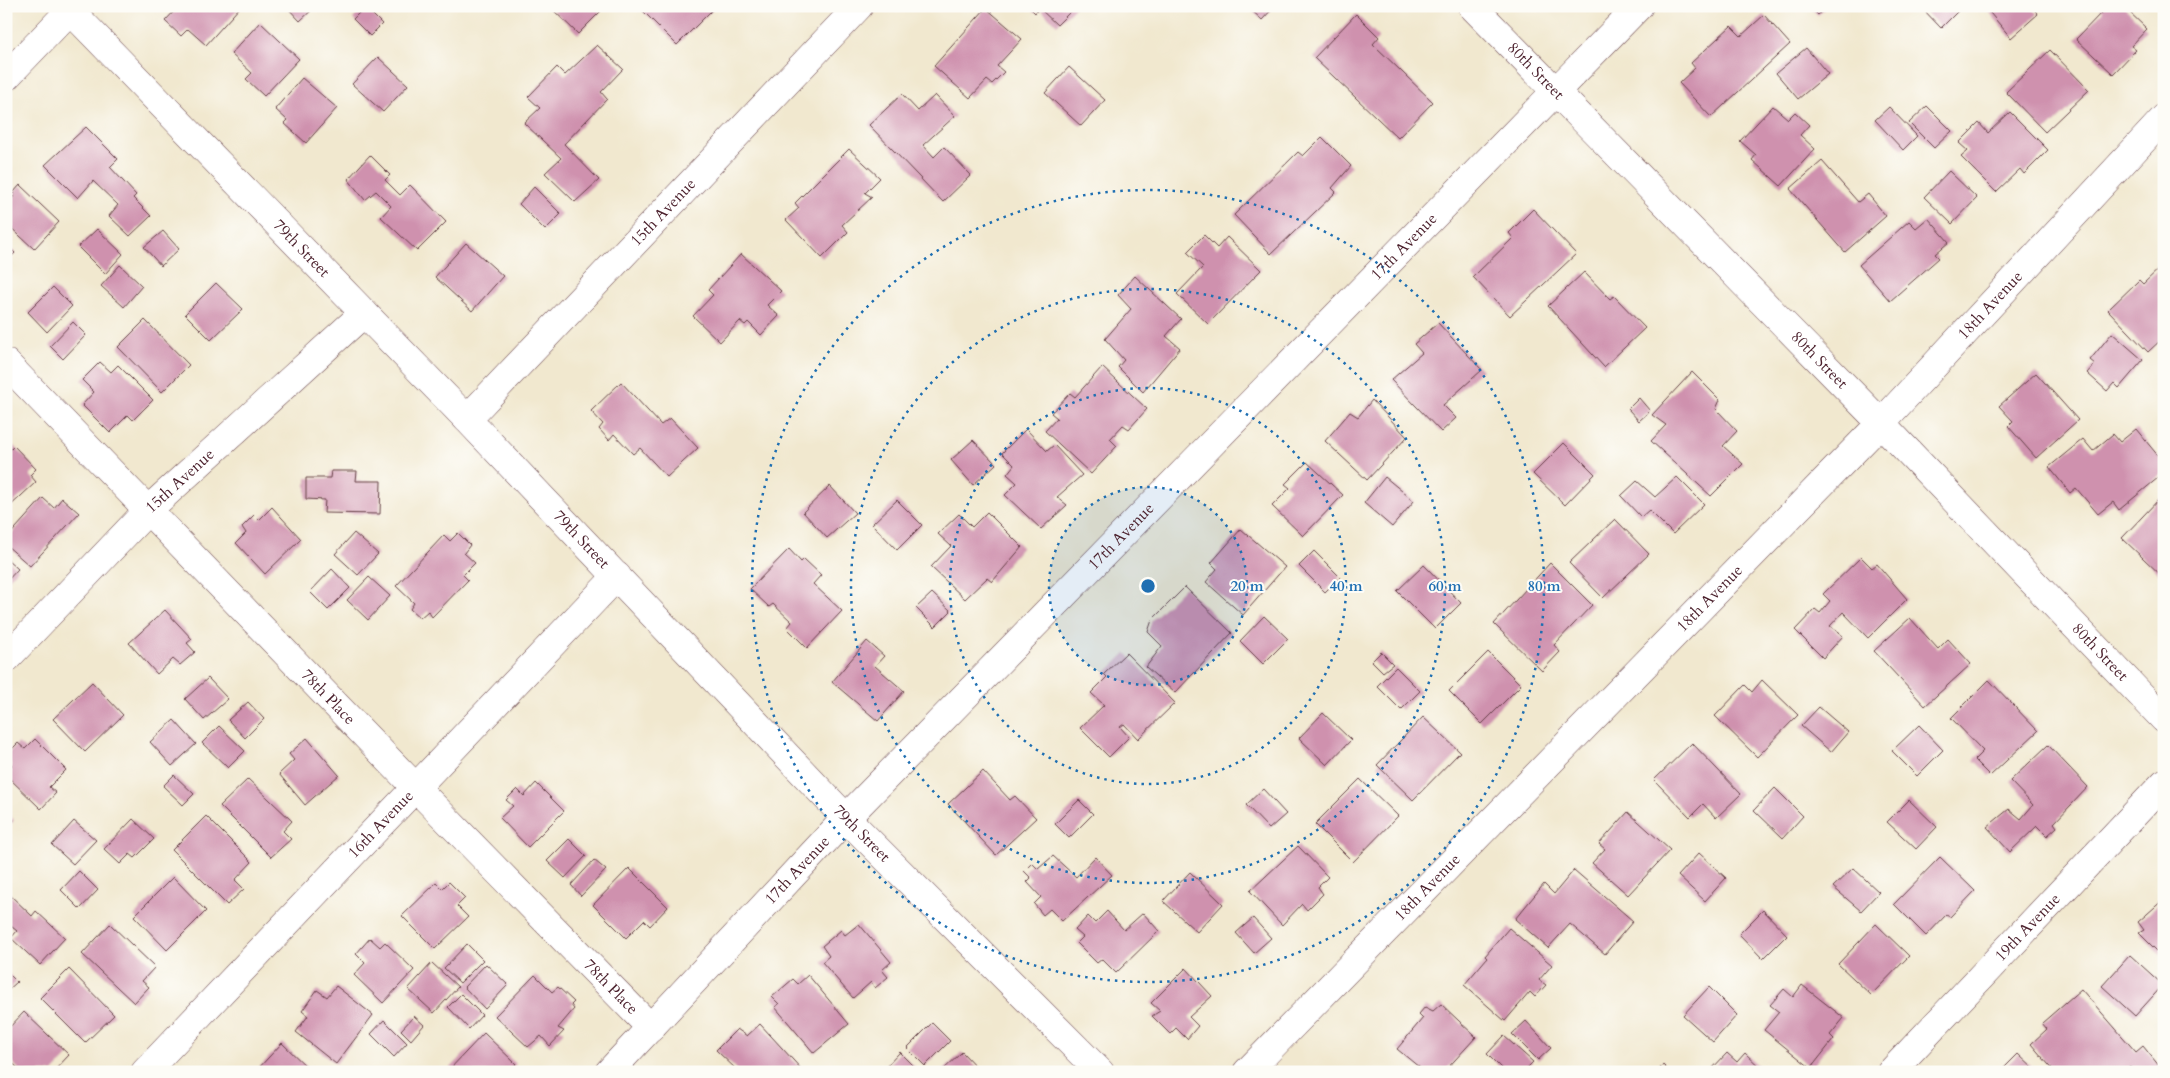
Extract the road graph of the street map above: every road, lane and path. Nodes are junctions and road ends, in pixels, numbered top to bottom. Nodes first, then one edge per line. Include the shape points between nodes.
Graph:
1 (859, 6) edge
2 (1472, 6) edge
3 (1639, 6) edge
4 (70, 8) edge
5 (6, 77) edge
6 (1554, 91) junction
7 (2164, 118) edge
8 (364, 313) junction
9 (6, 363) edge
10 (467, 419) junction
11 (1881, 423) junction
12 (148, 510) junction
13 (617, 576) junction
14 (6, 659) edge
15 (2164, 719) edge
16 (2164, 783) edge
17 (415, 787) junction
18 (846, 818) junction
19 (651, 1028) junction
20 (146, 1072) edge
21 (609, 1072) edge
22 (1100, 1072) edge
23 (1247, 1072) edge
24 (1891, 1072) edge

1 - 10 street, 15th Avenue
2 - 6 street, 80th Street
3 - 6 street, 17th Avenue
4 - 5 street
4 - 8 street, 79th Street
6 - 11 street, 80th Street
6 - 18 street, 17th Avenue
7 - 11 street, 18th Avenue
8 - 10 street, 79th Street
8 - 12 street, 15th Avenue
9 - 12 street, 78th Place
10 - 13 street, 79th Street
11 - 15 street, 80th Street
11 - 23 street, 18th Avenue
12 - 14 street, 15th Avenue
12 - 17 street, 78th Place
13 - 17 street, 16th Avenue
13 - 18 street, 79th Street
16 - 24 street, 19th Avenue
17 - 19 street, 78th Place
17 - 20 street, 16th Avenue
18 - 19 street, 17th Avenue
18 - 22 street, 79th Street
19 - 21 street, 17th Avenue

